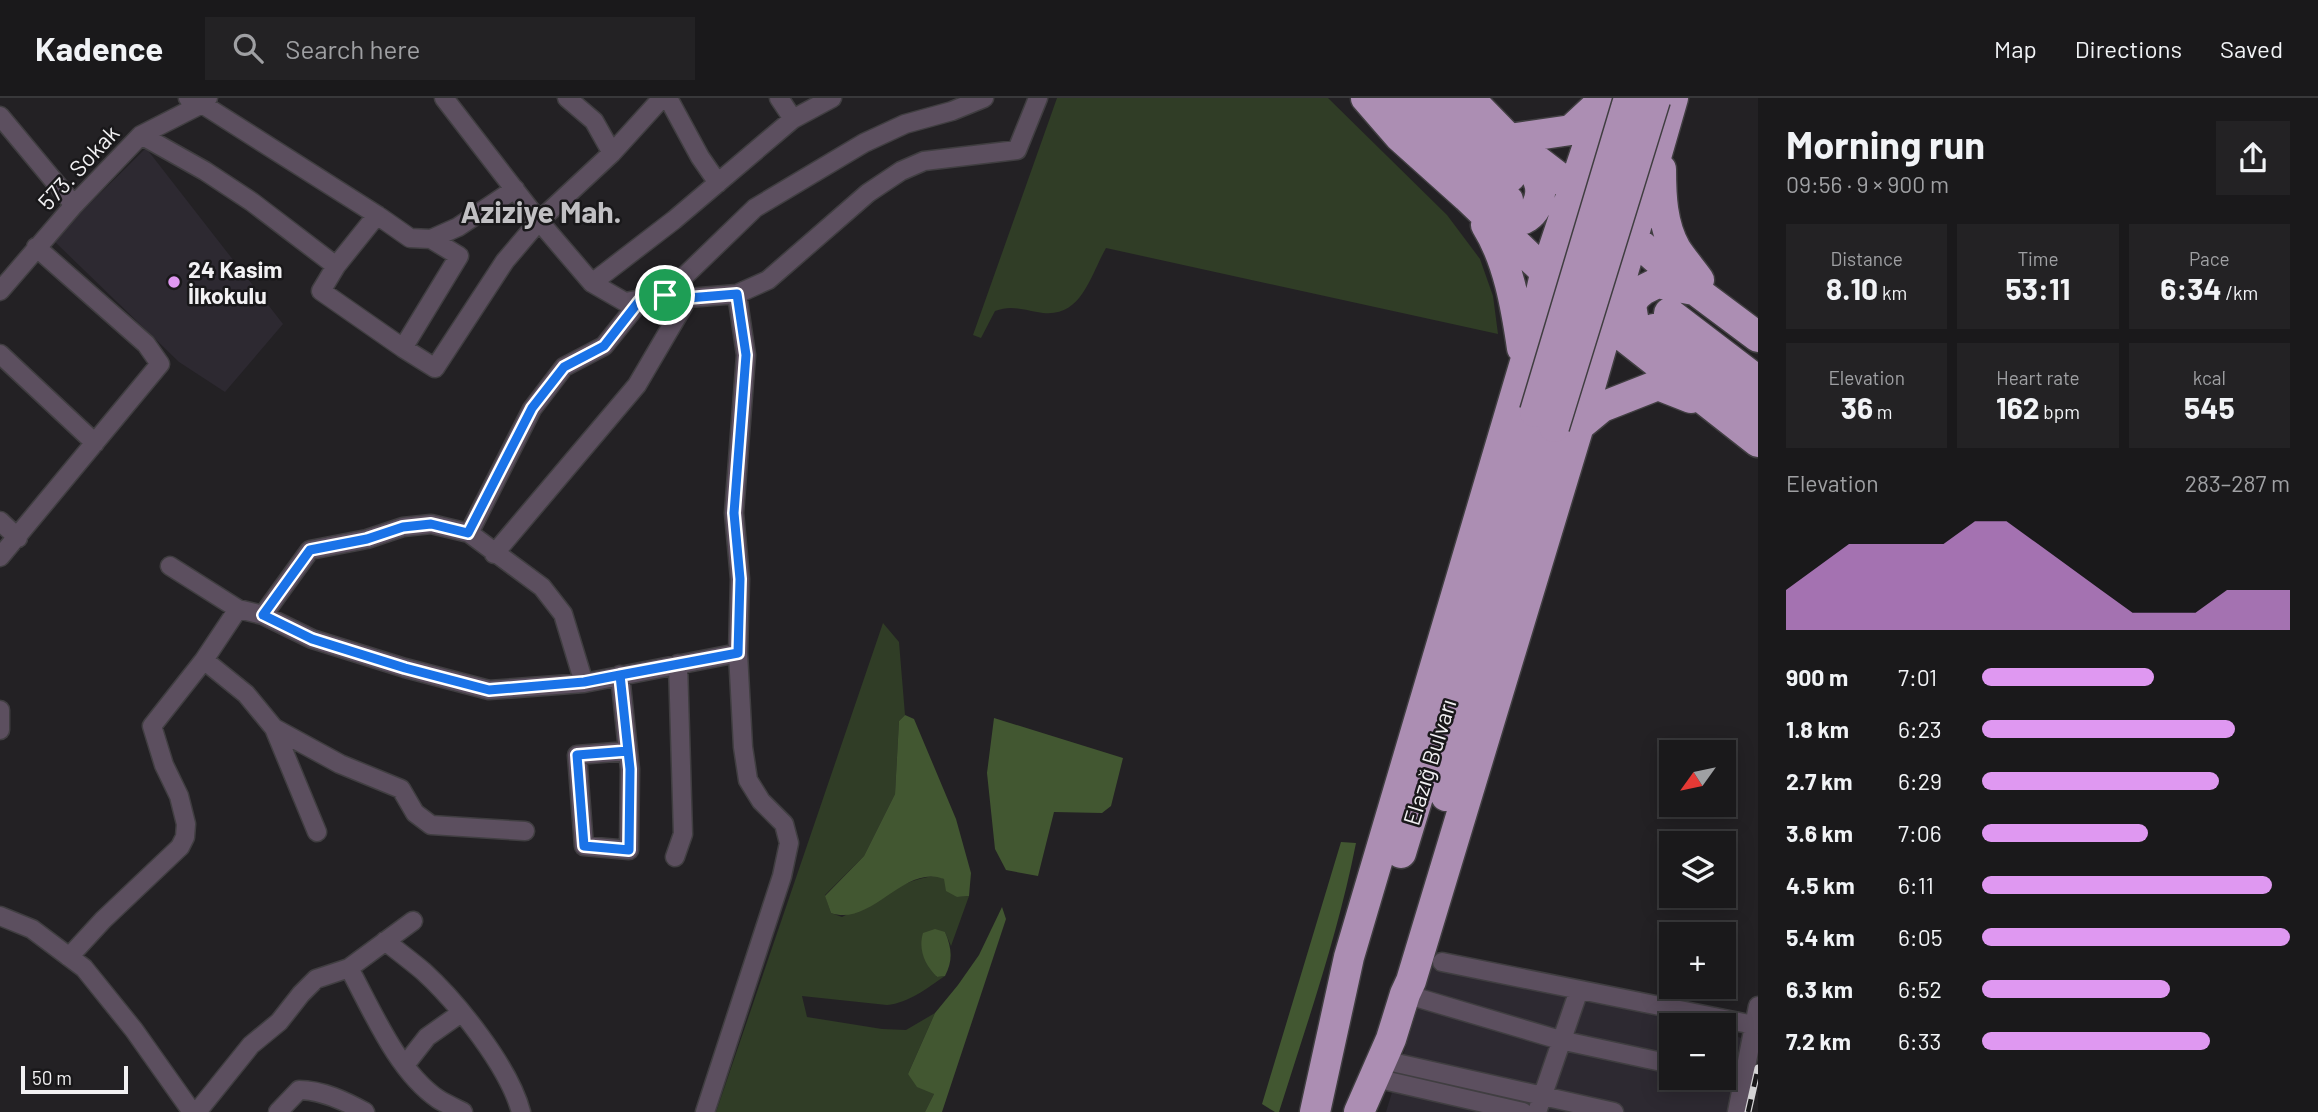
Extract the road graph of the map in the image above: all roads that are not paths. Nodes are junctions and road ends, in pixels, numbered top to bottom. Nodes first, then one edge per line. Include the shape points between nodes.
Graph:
1 (444, 98) edge
2 (567, 98) edge
3 (662, 98) edge
4 (668, 98) edge
5 (779, 98) edge
6 (832, 98) edge
7 (984, 98) edge
8 (1038, 98) edge
9 (1366, 98) edge
10 (1401, 98) edge
11 (1434, 98) edge
12 (1469, 98) edge
13 (1636, 99) edge
14 (200, 100) edge
15 (0, 116) edge
16 (793, 119) junction
17 (1662, 134) junction
18 (141, 135) junction
19 (1508, 139) junction
20 (612, 153) junction
21 (718, 183) junction
22 (1574, 187) junction
23 (515, 189) junction
24 (1467, 197) junction
25 (74, 205) junction
26 (377, 215) junction
27 (539, 221) junction
28 (1632, 238) junction
29 (431, 239) junction
30 (36, 247) junction
31 (336, 266) junction
32 (1545, 274) junction
33 (593, 283) junction
34 (0, 291) edge
35 (737, 294) junction
36 (665, 295) junction
37 (688, 298) junction
38 (1708, 299) junction
39 (640, 300) junction
40 (1608, 326) junction
41 (1654, 331) junction
42 (1758, 337) edge
43 (403, 348) junction
44 (0, 354) edge
45 (1525, 362) junction
46 (1758, 381) edge
47 (1719, 411) junction
48 (1758, 413) edge
49 (1556, 422) junction
50 (1758, 442) edge
51 (95, 443) junction
52 (0, 521) edge
53 (468, 533) junction
54 (18, 538) junction
55 (494, 554) junction
56 (0, 557) edge
57 (170, 566) dead end
58 (238, 609) junction
59 (263, 615) junction
60 (738, 653) junction
61 (204, 660) junction
62 (678, 664) junction
63 (620, 675) junction
64 (584, 682) junction
65 (0, 710) edge
66 (274, 729) junction
67 (0, 730) edge
68 (628, 751) junction
69 (525, 831) dead end
70 (317, 832) dead end
71 (675, 857) dead end
72 (0, 916) edge
73 (413, 921) dead end
74 (385, 941) junction
75 (69, 957) junction
76 (1442, 962) dead end
77 (349, 968) junction
78 (1579, 990) junction
79 (1405, 994) junction
80 (1758, 1006) edge
81 (461, 1013) junction
82 (1754, 1025) junction
83 (1560, 1040) junction
84 (1392, 1051) junction
85 (1659, 1062) edge
86 (405, 1065) junction
87 (1736, 1079) edge
88 (1743, 1080) junction
89 (1388, 1082) junction
90 (1539, 1104) edge
91 (194, 1112) edge
92 (278, 1112) edge
93 (365, 1112) edge
94 (463, 1112) edge
95 (521, 1112) edge
96 (705, 1112) edge
97 (1318, 1112) edge
98 (1352, 1112) edge
99 (1359, 1112) edge
100 (1375, 1112) edge
101 (1523, 1112) edge
102 (1614, 1112) edge
103 (1737, 1112) edge

1 - 23 street
2 - 20 street via 594,121
3 - 20 street
4 - 21 street
5 - 16 street
6 - 16 street
7 - 36 street via 894,129 755,208
8 - 35 street via 1017,150 924,161 901,171 868,193 768,280
9 - 24 highway via 1399,136
10 - 11 highway via 1515,193
12 - 19 highway
13 - 17 highway
13 - 19 highway via 1571,130
13 - 22 highway
13 - 49 highway, bridge
14 - 18 street, 573. Sokak
14 - 26 street
15 - 25 street
16 - 21 street
17 - 28 highway
17 - 38 highway via 1661,200 1666,223
18 - 25 street, 573. Sokak
18 - 31 street via 252,202
19 - 22 highway
19 - 24 highway via 1538,180 1537,208 1515,221
20 - 27 street
21 - 33 street
22 - 28 highway
22 - 32 highway
23 - 27 street
23 - 29 street via 458,228
24 - 32 highway
24 - 45 highway via 1496,242
25 - 30 street, 573. Sokak
26 - 29 street via 410,238
26 - 31 street
27 - 33 street
27 - 43 street via 505,261 435,368
28 - 38 highway
28 - 40 highway
29 - 43 street via 459,256
30 - 34 street, 573. Sokak
30 - 51 street via 146,344 160,365
31 - 43 street via 321,291
32 - 40 highway
32 - 45 highway
33 - 39 street via 625,302
35 - 37 street
35 - 60 street via 746,355 734,513 740,579
36 - 37 street
36 - 39 street
37 - 55 street via 637,385
38 - 41 highway via 1657,283 1643,289 1631,305 1632,319
38 - 42 highway
39 - 53 street via 604,346 564,367 532,408
40 - 41 highway
40 - 49 highway
41 - 46 highway
41 - 47 highway
41 - 48 highway
44 - 51 street
45 - 97 highway via 1349,957
47 - 49 highway via 1658,385
47 - 50 highway
49 - 79 highway
49 - 97 highway, Elazığ Bulvarı
49 - 98 highway, Elazığ Bulvarı
51 - 54 street
52 - 54 street
53 - 55 street
53 - 59 street via 431,524 403,527 310,550
54 - 56 street
55 - 64 street via 542,587 563,614
57 - 58 street
58 - 59 street
58 - 61 street
59 - 64 street via 312,639 489,690
60 - 62 street
60 - 96 street via 748,780 784,824 789,843
61 - 66 street via 246,694
61 - 75 street via 152,726 179,796 186,824 183,842
62 - 63 street
62 - 71 street via 683,834
63 - 64 street
63 - 68 street
65 - 67 street
66 - 69 street via 401,789 415,813 431,825
66 - 70 street
68 - 68 street via 577,755 584,846 629,850
72 - 75 street via 32,929
73 - 74 street
74 - 77 street
74 - 81 street via 424,972
75 - 91 street via 84,968 134,1030
76 - 78 street
77 - 86 street
77 - 91 street via 316,979
78 - 82 street
78 - 83 street
79 - 83 street
79 - 84 highway
80 - 82 street
81 - 86 street via 427,1037
81 - 95 street via 497,1060
82 - 88 street
83 - 85 street
83 - 90 street
84 - 89 street
84 - 90 street
84 - 99 highway
86 - 94 street via 437,1098
87 - 88 street
88 - 103 street
89 - 100 street
89 - 101 street
90 - 102 street
92 - 93 street via 299,1090 312,1090

